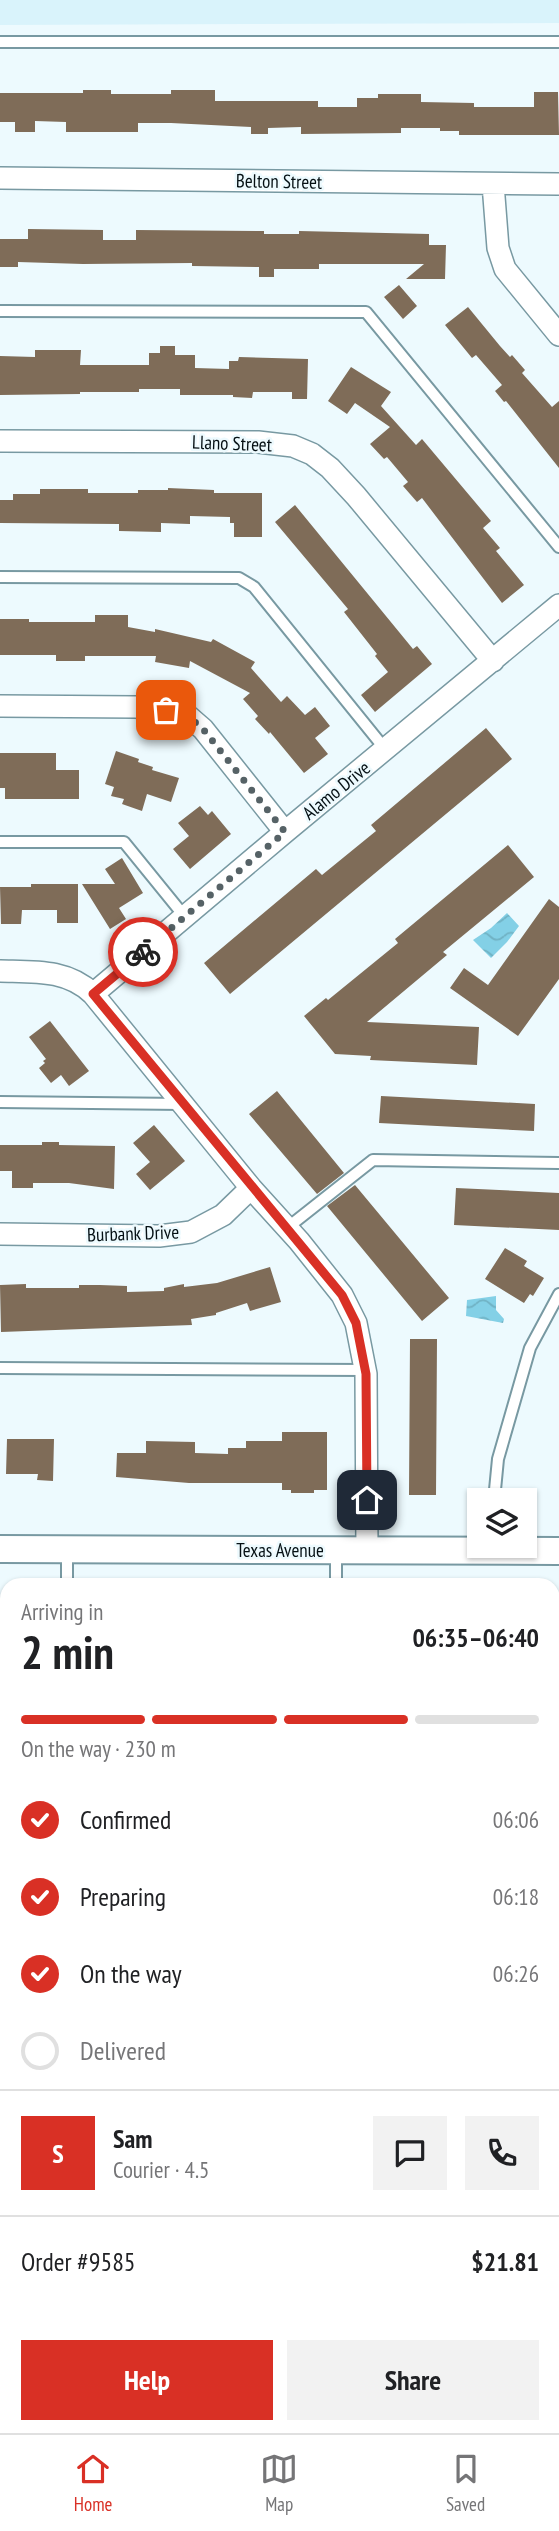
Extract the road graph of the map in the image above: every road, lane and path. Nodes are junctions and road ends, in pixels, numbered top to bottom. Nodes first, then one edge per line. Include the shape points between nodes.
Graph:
1 (0, 42) edge
2 (559, 42) edge
3 (0, 178) edge
4 (493, 184) junction
5 (559, 184) edge
6 (0, 312) edge
7 (556, 328) edge
8 (0, 441) edge
9 (559, 547) edge
10 (0, 577) edge
11 (559, 605) edge
12 (493, 661) junction
13 (0, 706) edge
14 (385, 749) junction
15 (285, 832) junction
16 (0, 842) edge
17 (185, 916) junction
18 (0, 971) edge
19 (93, 994) junction
20 (0, 1102) edge
21 (183, 1104) junction
22 (559, 1163) edge
23 (251, 1188) junction
24 (287, 1228) junction
25 (0, 1234) edge
26 (559, 1294) edge
27 (0, 1368) edge
28 (366, 1370) junction
29 (495, 1488) edge
30 (0, 1549) edge
31 (67, 1549) junction
32 (467, 1549) edge
33 (537, 1549) edge
34 (559, 1550) edge
35 (337, 1551) junction
36 (367, 1551) junction
37 (67, 1578) edge
38 (336, 1578) edge

1 - 2 lane
3 - 4 street, Belton Street
4 - 5 street, Belton Street
4 - 7 street via 498,248 505,270
6 - 9 lane via 366,312
8 - 12 street, Llano Street via 258,442 293,446 312,454 356,496
10 - 14 lane via 239,579 254,587
11 - 12 street, Alamo Drive
12 - 14 street, Alamo Drive
13 - 15 street via 136,707 188,716
14 - 15 street, Alamo Drive
15 - 17 street, Alamo Drive
16 - 17 lane via 124,842
17 - 19 street, Alamo Drive
18 - 19 street via 54,973 82,983
19 - 21 street
20 - 21 lane
21 - 23 street
22 - 24 lane via 373,1160
23 - 24 street
23 - 25 street, Burbank Drive via 223,1215 191,1231 159,1236
24 - 28 street via 342,1295 356,1323
26 - 29 lane via 530,1348 498,1459
27 - 28 lane
28 - 36 street
30 - 31 street, Texas Avenue
31 - 35 street, Texas Avenue
31 - 37 lane
32 - 36 street, Texas Avenue
33 - 34 street, Texas Avenue
35 - 36 street, Texas Avenue
35 - 38 lane

